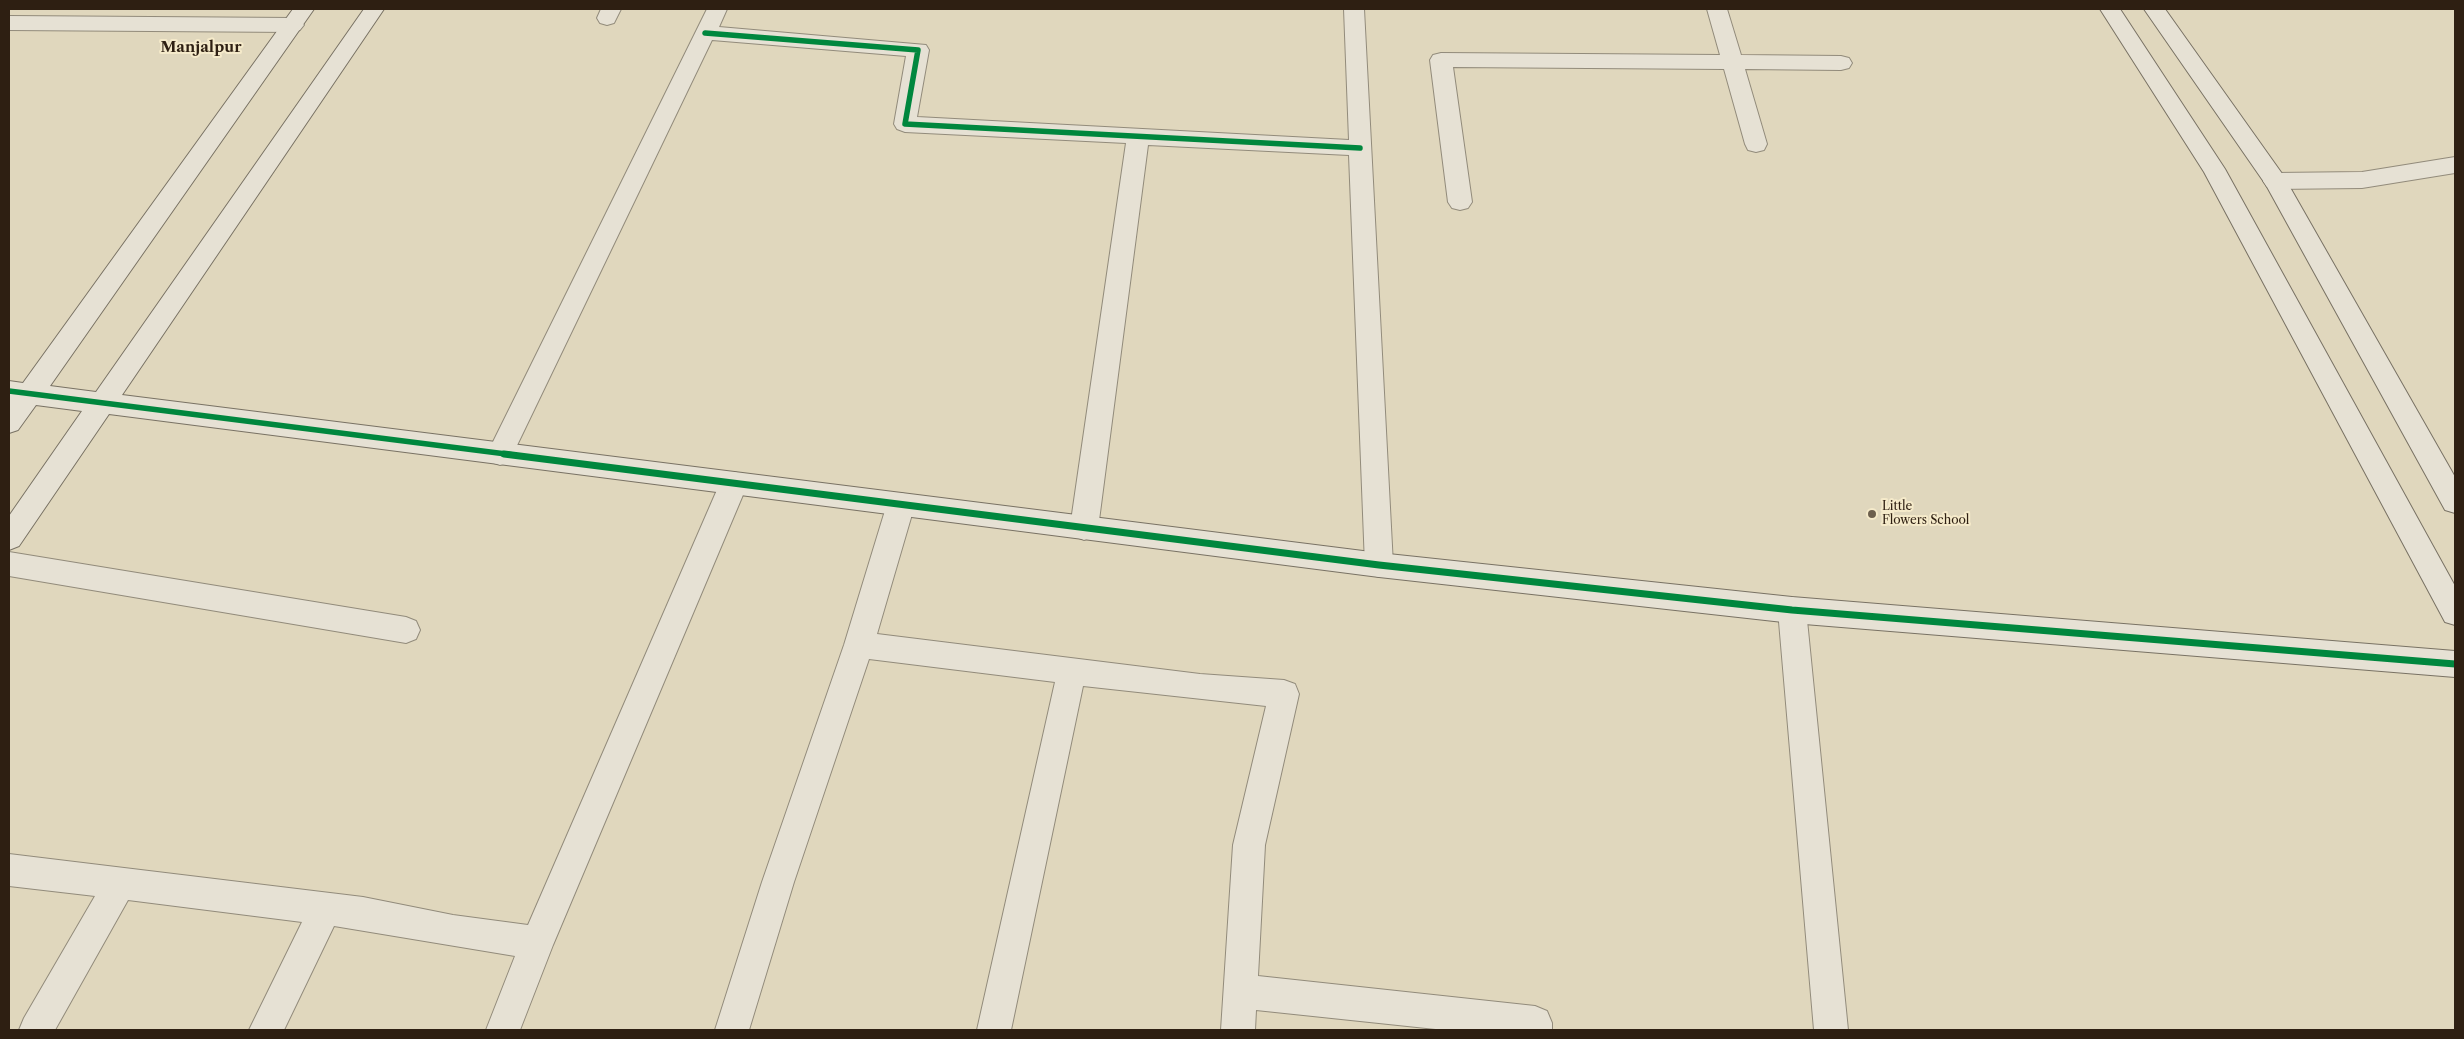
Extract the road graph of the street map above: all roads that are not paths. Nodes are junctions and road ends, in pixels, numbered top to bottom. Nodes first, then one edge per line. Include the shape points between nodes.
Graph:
1 (374, 9) edge
2 (717, 9) edge
3 (1354, 9) edge
4 (1717, 9) edge
5 (2110, 9) edge
6 (2154, 9) edge
7 (298, 17) edge
8 (9, 23) edge
9 (705, 33) junction
10 (1733, 62) junction
11 (1841, 63) dead end
12 (1138, 136) junction
13 (1756, 144) dead end
14 (1360, 148) junction
15 (2455, 165) edge
16 (2275, 181) junction
17 (1460, 202) dead end
18 (20, 392) edge
19 (103, 403) junction
20 (9, 422) edge
21 (500, 454) junction
22 (734, 483) junction
23 (2455, 502) edge
24 (901, 504) junction
25 (1084, 528) junction
26 (9, 538) edge
27 (9, 564) edge
28 (1379, 565) junction
29 (1792, 610) junction
30 (2455, 613) edge
31 (406, 630) dead end
32 (859, 645) junction
33 (2455, 664) edge
34 (1072, 670) junction
35 (9, 870) edge
36 (121, 882) junction
37 (326, 908) junction
38 (537, 943) junction
39 (1240, 991) junction
40 (36, 1030) edge
41 (266, 1030) edge
42 (503, 1030) edge
43 (732, 1030) edge
44 (994, 1030) edge
45 (1238, 1030) edge
46 (1535, 1030) edge
47 (1831, 1030) edge

1 - 19 street
2 - 9 street
3 - 14 street
4 - 10 street
5 - 30 street via 2214,169
6 - 16 street
7 - 8 street
7 - 18 street
9 - 12 street via 918,50 905,124
9 - 21 street
10 - 11 street
10 - 13 street
10 - 17 street via 1441,60
12 - 14 street
12 - 25 street
14 - 28 street
15 - 16 street via 2362,180
16 - 23 street
18 - 19 street
18 - 20 street
19 - 21 street
19 - 26 street
21 - 22 street
22 - 24 street
22 - 38 street
24 - 25 street
24 - 32 street
25 - 28 street
27 - 31 street
28 - 29 street
29 - 33 street
29 - 47 street
32 - 34 street
32 - 43 street via 778,882
34 - 39 street via 1284,694 1249,846
34 - 44 street
35 - 36 street
36 - 37 street
36 - 40 street
37 - 38 street
37 - 41 street
38 - 42 street
39 - 45 street
39 - 46 street via 1535,1023

